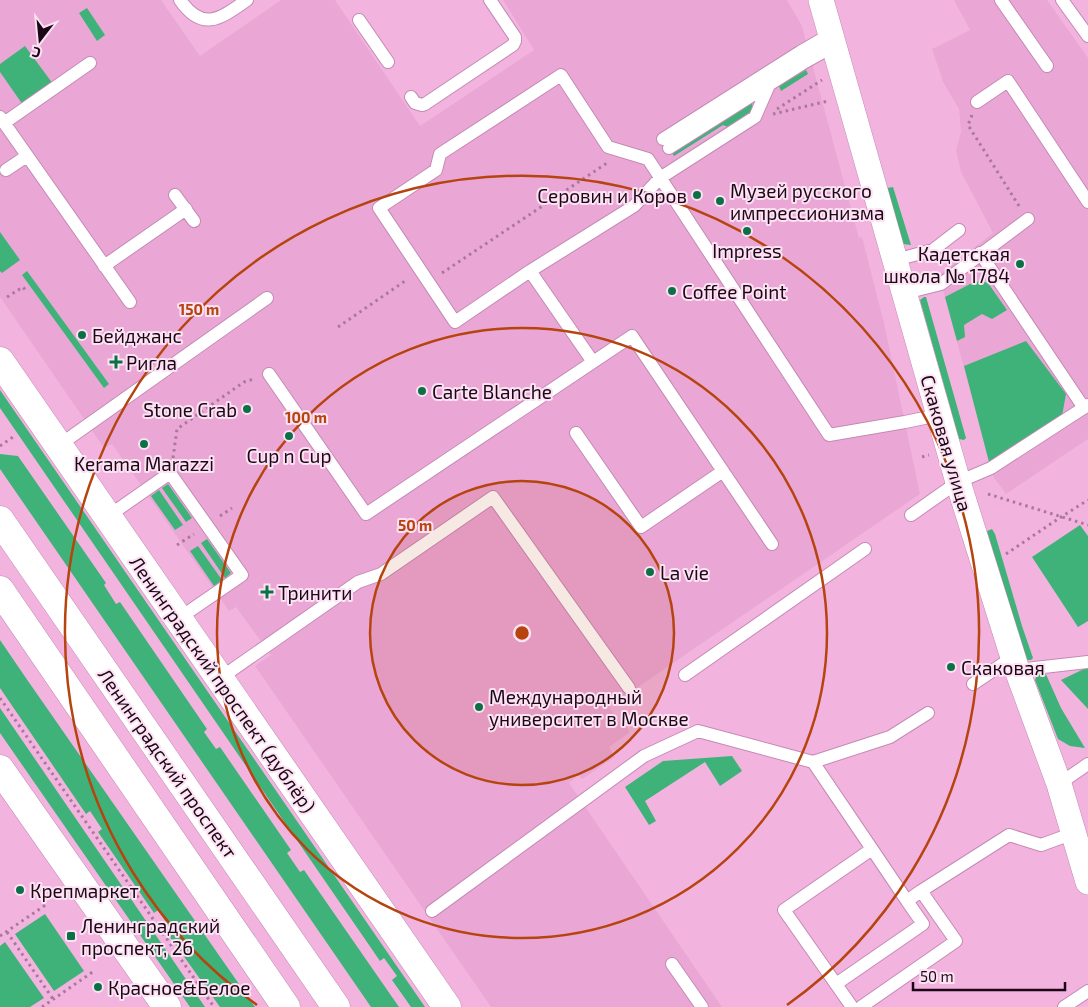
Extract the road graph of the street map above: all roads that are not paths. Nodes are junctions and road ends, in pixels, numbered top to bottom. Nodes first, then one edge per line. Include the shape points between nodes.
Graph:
1 (180, 0) edge
2 (247, 0) edge
3 (490, 0) edge
4 (821, 0) edge
5 (1001, 0) edge
6 (1062, 0) edge
7 (359, 20) dead end
8 (1088, 36) edge
9 (832, 40) junction
10 (90, 62) dead end
11 (388, 62) dead end
12 (780, 65) junction
13 (1047, 66) dead end
14 (769, 85) junction
15 (411, 97) dead end
16 (977, 102) road end
17 (2, 120) edge
18 (27, 156) junction
19 (6, 170) dead end
20 (660, 178) junction
21 (175, 194) dead end
22 (1088, 202) edge
23 (186, 209) junction
24 (1028, 219) road end
25 (194, 221) dead end
26 (959, 230) dead end
27 (980, 254) junction
28 (895, 260) junction
29 (104, 266) junction
30 (530, 272) junction
31 (905, 293) junction
32 (267, 298) dead end
33 (130, 302) dead end
34 (0, 361) edge
35 (593, 362) junction
36 (269, 374) road end
37 (1086, 406) edge
38 (939, 415) junction
39 (576, 433) dead end
40 (58, 446) junction
41 (723, 472) junction
42 (958, 482) junction
43 (911, 515) dead end
44 (107, 517) junction
45 (0, 520) edge
46 (772, 544) dead end
47 (865, 549) dead end
48 (0, 590) edge
49 (178, 619) junction
50 (1088, 662) edge
51 (1015, 663) junction
52 (685, 675) dead end
53 (219, 679) junction
54 (973, 684) dead end
55 (629, 688) dead end
56 (928, 713) dead end
57 (813, 762) junction
58 (1088, 764) edge
59 (0, 769) edge
60 (1059, 784) junction
61 (1074, 833) junction
62 (872, 850) junction
63 (1088, 882) edge
64 (921, 890) junction
65 (907, 901) junction
66 (432, 911) dead end
67 (672, 964) dead end
68 (836, 984) junction
69 (1088, 991) edge
70 (167, 1007) edge
71 (286, 1007) edge
72 (336, 1007) edge
73 (447, 1007) edge
74 (702, 1007) edge
75 (852, 1007) edge
76 (862, 1007) edge
77 (1064, 1007) edge

1 - 2 lane via 194,16 210,20 226,15
3 - 15 lane via 514,37 513,45 425,104 415,104
4 - 9 street, Скаковая улица
5 - 13 lane
6 - 8 lane
7 - 11 lane
9 - 12 lane
9 - 14 lane
9 - 28 street, Скаковая улица
10 - 17 lane
12 - 14 lane
12 - 14 lane via 666,144
14 - 20 lane via 756,117
16 - 22 lane via 1008,81
17 - 18 lane
18 - 19 lane
18 - 29 lane
20 - 30 lane via 634,206
20 - 30 lane via 648,159 608,147 562,75 440,154 436,170 379,208 455,322
20 - 38 lane via 828,435
21 - 23 lane
23 - 25 lane
23 - 29 lane
24 - 27 lane
26 - 28 lane via 933,250
27 - 31 lane via 941,284
27 - 37 lane
28 - 31 street, Скаковая улица
29 - 33 lane
30 - 35 lane
31 - 38 street, Скаковая улица
32 - 40 lane
34 - 40 main road, Ленинградский проспект (дублёр)
35 - 36 lane via 366,514
35 - 41 lane via 632,336
37 - 42 lane via 991,468
38 - 42 street, Скаковая улица
39 - 41 lane via 641,527
40 - 44 main road, Ленинградский проспект (дублёр)
41 - 46 lane
42 - 43 lane
42 - 51 street, Скаковая улица
44 - 49 main road, Ленинградский проспект (дублёр)
44 - 49 lane via 170,473 242,575
45 - 72 main road, Ленинградский проспект
47 - 52 lane
48 - 71 main road
49 - 53 main road, Ленинградский проспект (дублёр)
50 - 51 lane
51 - 54 lane
51 - 60 street, Скаковая улица
53 - 55 lane via 358,582 381,574 493,497
53 - 73 main road, Ленинградский проспект (дублёр)
56 - 57 lane via 890,737
57 - 62 lane
57 - 66 lane via 698,731 644,756
58 - 60 lane
59 - 70 main road
60 - 61 street, Скаковая улица
61 - 63 street, Скаковая улица
61 - 64 lane via 1041,845 1009,835
62 - 65 lane
62 - 68 lane via 784,910
64 - 65 lane
64 - 76 lane via 956,941
65 - 68 lane via 923,924
67 - 74 lane
68 - 75 lane
69 - 77 lane

